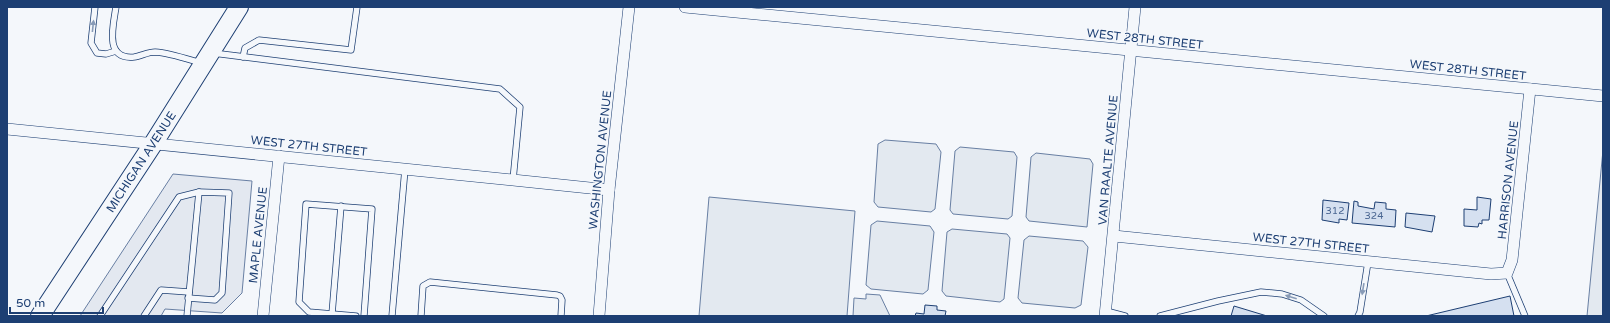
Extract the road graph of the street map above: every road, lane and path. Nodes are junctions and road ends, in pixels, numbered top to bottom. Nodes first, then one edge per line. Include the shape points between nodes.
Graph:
1 (95, 7) edge
2 (116, 7) edge
3 (239, 7) edge
4 (357, 7) edge
5 (629, 7) edge
6 (685, 7) edge
7 (1136, 7) edge
8 (1131, 50) junction
9 (116, 51) junction
10 (243, 57) junction
11 (207, 58) junction
12 (1530, 89) junction
13 (1603, 96) edge
14 (7, 129) edge
15 (153, 144) junction
16 (279, 156) junction
17 (405, 169) junction
18 (513, 180) junction
19 (609, 190) junction
20 (199, 192) junction
21 (340, 206) junction
22 (1114, 236) junction
23 (1368, 262) junction
24 (1507, 273) junction
25 (189, 295) junction
26 (332, 314) junction
27 (1106, 314) edge
28 (40, 316) edge
29 (100, 316) edge
30 (144, 316) edge
31 (187, 316) edge
32 (263, 316) edge
33 (356, 316) edge
34 (364, 316) edge
35 (392, 316) edge
36 (421, 316) edge
37 (561, 316) edge
38 (599, 316) edge
39 (1125, 316) edge
40 (1160, 316) edge
41 (1324, 316) edge
42 (1358, 316) edge
43 (1525, 316) edge

9 -> 1 lane via 106,54 97,52 91,43
2 - 9 lane via 112,36
3 - 11 main road, MICHIGAN AVENUE
4 - 10 lane via 351,50 259,40 245,48
5 - 19 street, WASHINGTON AVENUE
6 - 8 street, WEST 28TH STREET
7 - 8 street, VAN RAALTE AVENUE
8 - 12 street, WEST 28TH STREET
8 - 22 street, VAN RAALTE AVENUE
9 - 11 lane via 121,56 134,57 155,52
10 - 11 lane
10 - 18 lane via 500,89 520,107
11 - 15 main road, MICHIGAN AVENUE
12 - 13 street, WEST 28TH STREET
12 - 24 street, HARRISON AVENUE via 1512,260
14 - 15 street, WEST 27TH STREET
15 - 16 street, WEST 27TH STREET
15 - 28 main road, MICHIGAN AVENUE
16 - 17 street, WEST 27TH STREET
16 - 32 street, MAPLE AVENUE
17 - 18 street, WEST 27TH STREET
17 - 35 lane
18 - 19 street, WEST 27TH STREET
19 - 38 street, WASHINGTON AVENUE
20 - 25 lane
20 - 25 lane via 229,193 222,293 215,300
20 - 29 lane via 179,197
21 - 26 lane
21 - 26 lane via 306,204 299,302 308,312
21 - 34 lane via 372,209
22 - 23 street, WEST 27TH STREET
22 - 27 street, VAN RAALTE AVENUE
23 - 24 street, WEST 27TH STREET via 1491,274
23 -> 42 lane
24 - 43 lane
25 - 30 lane via 161,290
25 - 31 lane
26 - 33 lane
27 - 39 lane
36 - 37 lane via 423,286 430,282 560,296
41 -> 40 lane via 1301,300 1282,294 1261,292

